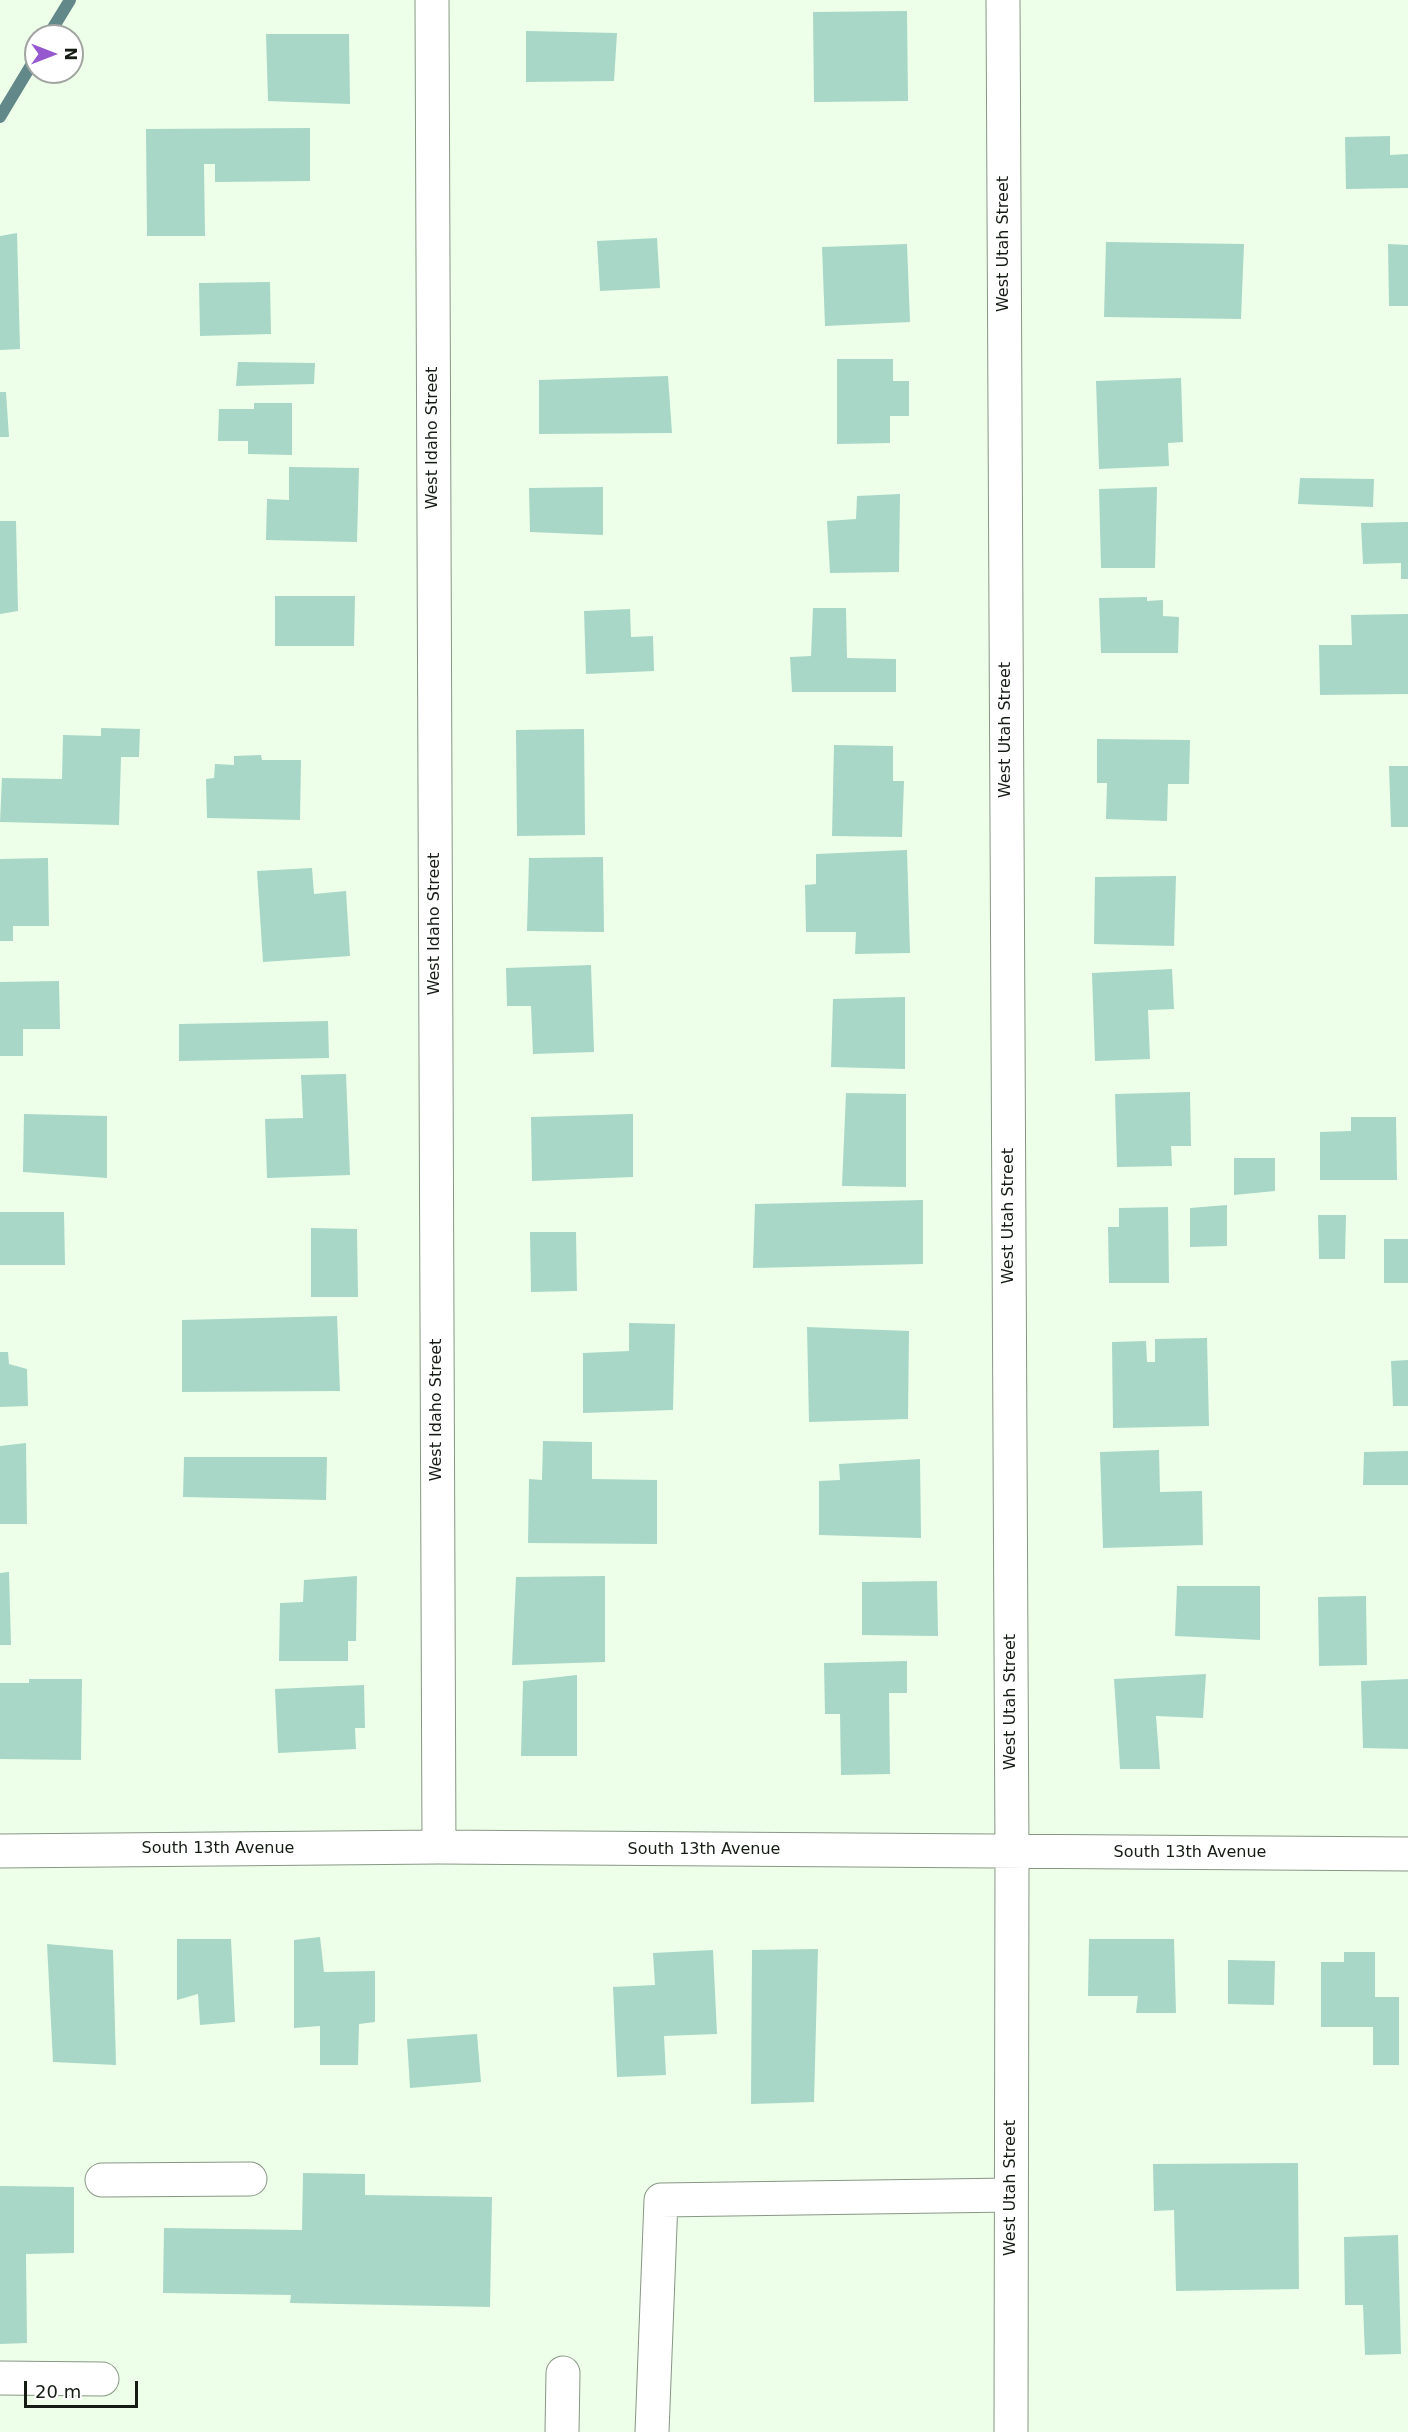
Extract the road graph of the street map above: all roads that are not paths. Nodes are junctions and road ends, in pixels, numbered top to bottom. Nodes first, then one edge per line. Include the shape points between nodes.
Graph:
1 (432, 0) edge
2 (1003, 0) edge
3 (439, 1847) junction
4 (0, 1851) edge
5 (1012, 1852) junction
6 (1408, 1854) edge
7 (250, 2179) dead end
8 (102, 2180) dead end
9 (1011, 2195) junction
10 (563, 2373) dead end
11 (0, 2378) edge
12 (102, 2379) dead end
13 (562, 2432) edge
14 (652, 2432) edge
15 (1011, 2432) edge

1 - 3 street, West Idaho Street
2 - 5 street, West Utah Street
3 - 4 street, South 13th Avenue
3 - 5 street, South 13th Avenue
5 - 6 street, South 13th Avenue
5 - 9 street, West Utah Street
7 - 8 street
9 - 14 street via 661,2200
9 - 15 street, West Utah Street
10 - 13 street
11 - 12 street

